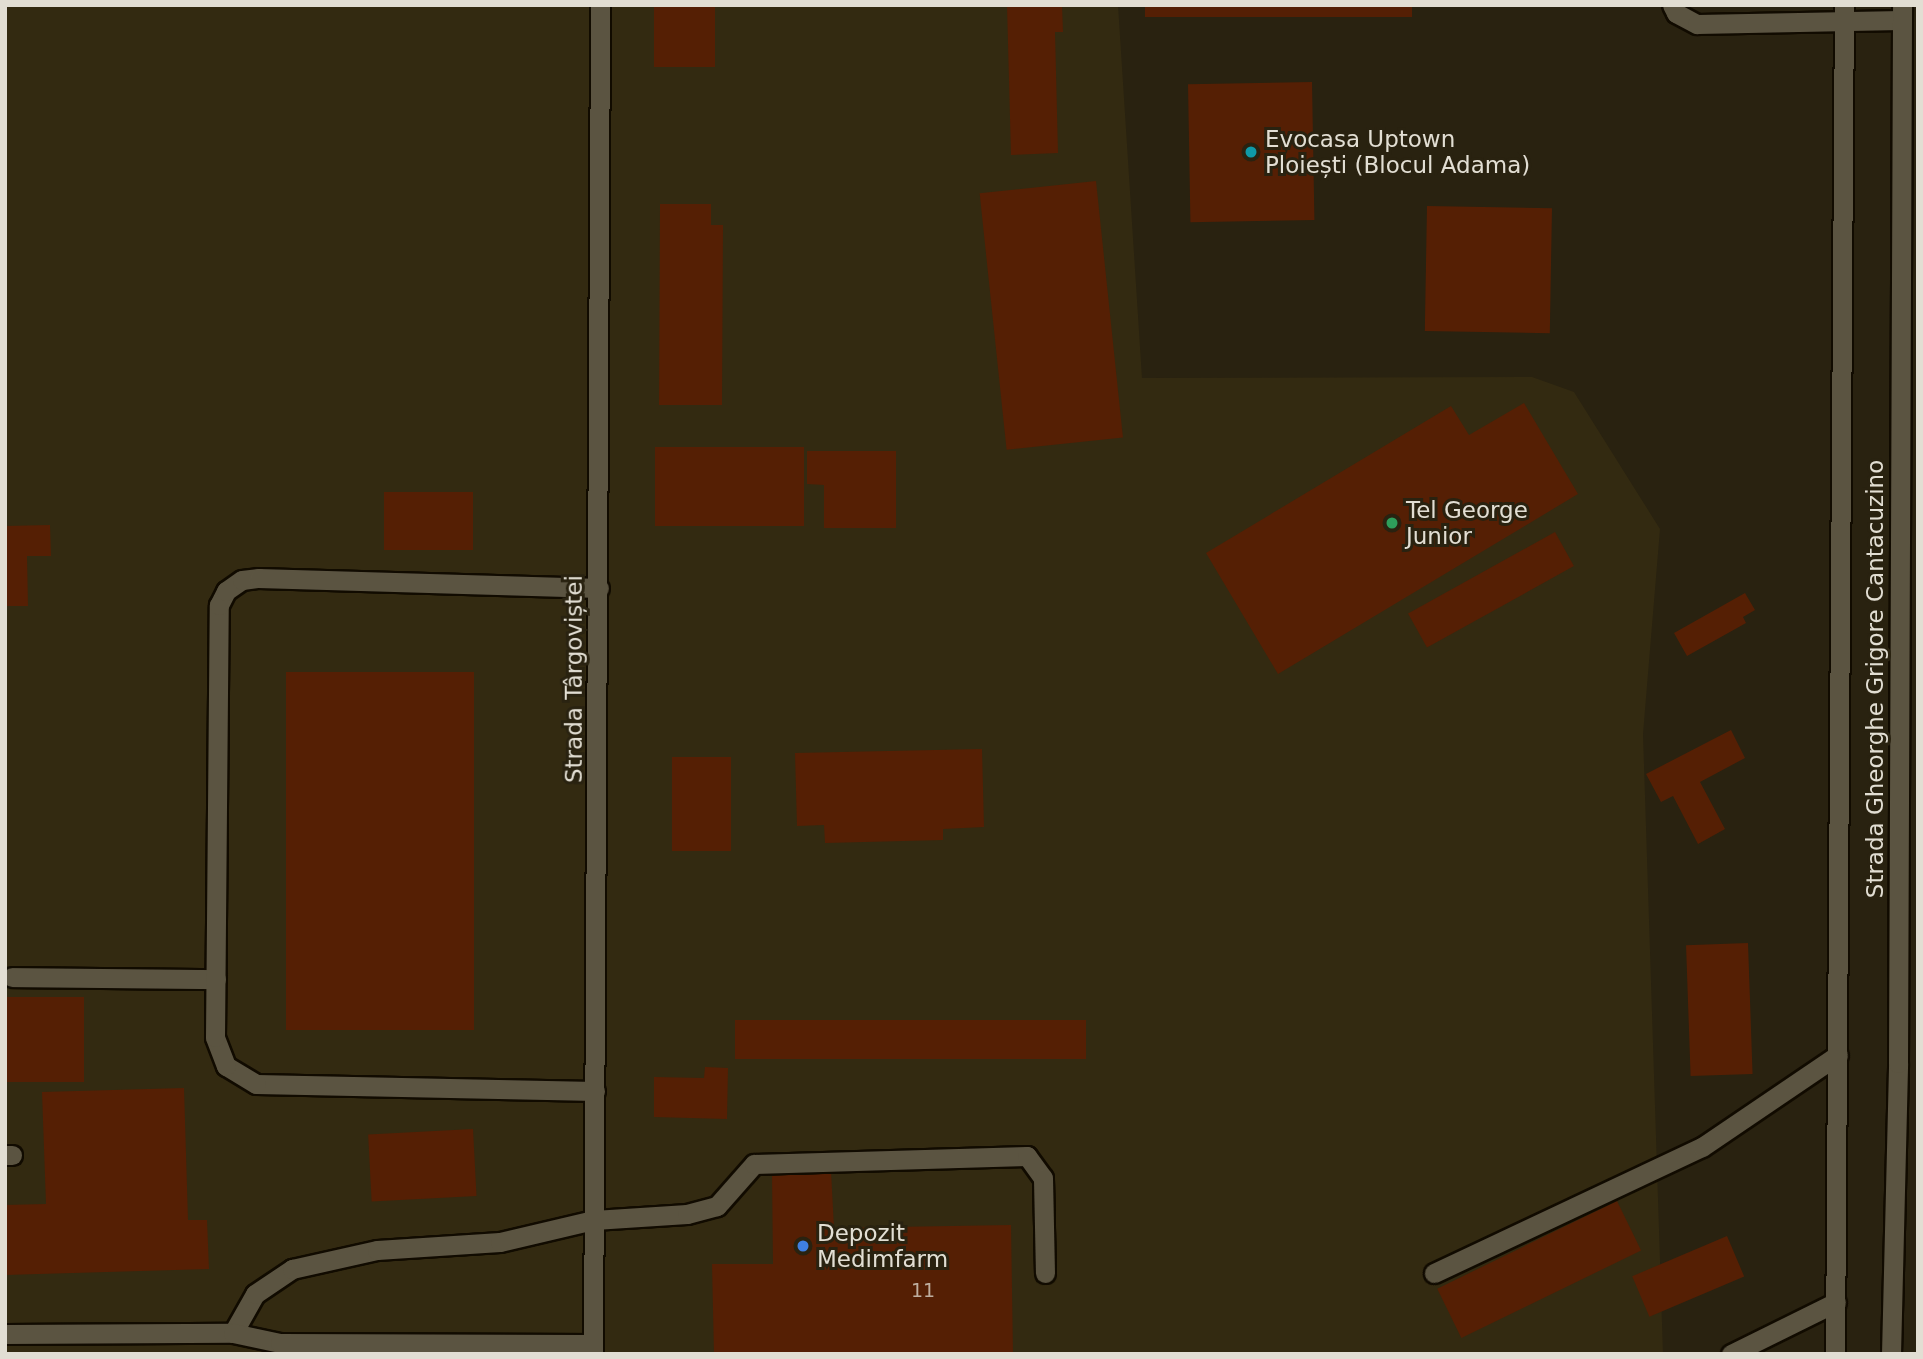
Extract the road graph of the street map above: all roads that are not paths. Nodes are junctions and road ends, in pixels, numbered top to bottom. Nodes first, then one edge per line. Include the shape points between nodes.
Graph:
1 (600, 5) edge
2 (1672, 5) edge
3 (1844, 13) edge
4 (1902, 13) edge
5 (599, 588) junction
6 (12, 977) dead end
7 (216, 979) junction
8 (1838, 1055) junction
9 (595, 1091) junction
10 (594, 1220) junction
11 (1045, 1273) dead end
12 (1434, 1273) dead end
13 (1836, 1302) junction
14 (233, 1333) junction
15 (5, 1334) edge
16 (593, 1349) edge
17 (1731, 1354) edge
18 (1835, 1354) edge
19 (1891, 1354) edge

1 - 5 main road, Strada Târgoviștei
2 - 3 main road via 1676,13 1697,24
3 - 4 main road
3 - 8 main road, Strada Gheorghe Grigore Cantacuzino
4 - 19 main road, Strada Gheorghe Grigore Cantacuzino via 1898,1063
5 - 7 main road via 259,578 242,580 226,591 219,605
5 - 9 main road, Strada Târgoviștei
6 - 7 main road
7 - 9 main road via 217,1051 235,1076 256,1084
8 - 12 main road via 1702,1147
8 - 13 main road, Strada Gheorghe Grigore Cantacuzino
9 - 10 main road, Strada Târgoviștei
10 - 11 main road via 687,1214 717,1206 754,1164 1017,1153 1037,1166 1042,1178
10 - 14 main road via 500,1242 377,1250 292,1269 255,1294
10 - 16 main road, Strada Târgoviștei
13 - 17 main road
13 - 18 main road, Strada Gheorghe Grigore Cantacuzino
14 - 15 main road
14 - 16 main road via 280,1343

